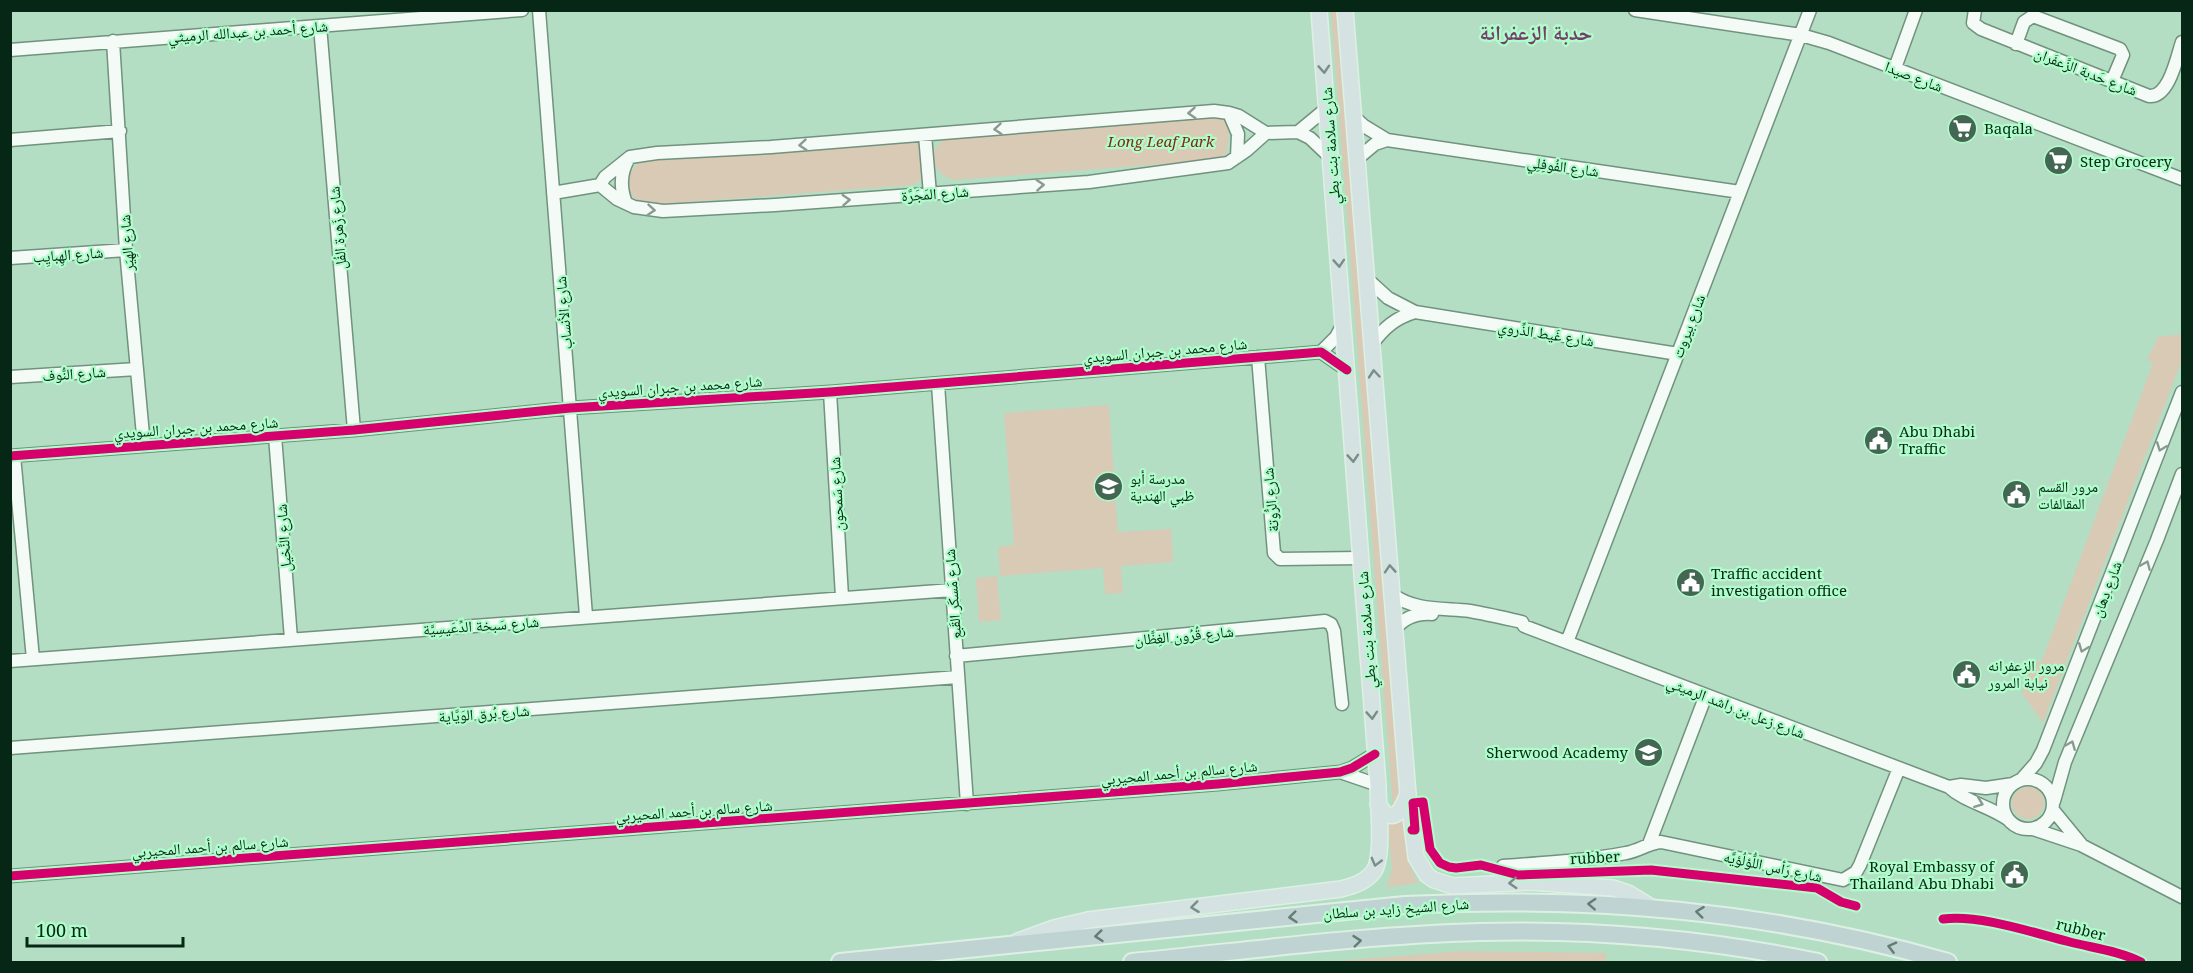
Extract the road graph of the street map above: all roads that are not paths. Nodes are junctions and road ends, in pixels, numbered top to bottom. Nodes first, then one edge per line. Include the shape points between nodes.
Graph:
1 (522, 10) edge
2 (539, 10) edge
3 (1319, 10) edge
4 (1345, 10) edge
5 (1635, 10) edge
6 (1810, 10) edge
7 (1916, 10) edge
8 (1975, 10) edge
9 (321, 26) junction
10 (1801, 35) junction
11 (113, 41) junction
12 (2182, 42) edge
13 (2016, 44) junction
14 (10, 50) edge
15 (1895, 68) junction
16 (2112, 81) junction
17 (1327, 108) junction
18 (1229, 112) junction
19 (1353, 116) junction
20 (120, 131) junction
21 (1298, 132) junction
22 (1266, 133) junction
23 (925, 135) junction
24 (10, 140) edge
25 (1387, 140) junction
26 (630, 157) junction
27 (1237, 157) junction
28 (1330, 157) junction
29 (1357, 159) junction
30 (2182, 179) edge
31 (600, 185) junction
32 (1740, 192) junction
33 (553, 193) junction
34 (930, 194) junction
35 (626, 203) junction
36 (126, 250) junction
37 (10, 258) edge
38 (1366, 278) junction
39 (1414, 312) junction
40 (1343, 324) junction
41 (1372, 344) junction
42 (1321, 351) junction
43 (1678, 354) junction
44 (1258, 357) junction
45 (137, 369) junction
46 (1347, 370) junction
47 (10, 377) edge
48 (938, 384) junction
49 (830, 392) junction
50 (2182, 392) edge
51 (570, 408) junction
52 (354, 430) junction
53 (275, 436) junction
54 (144, 446) junction
55 (12, 456) edge
56 (2182, 474) edge
57 (1361, 558) junction
58 (952, 590) junction
59 (1392, 594) junction
60 (842, 597) junction
61 (586, 616) junction
62 (1524, 626) junction
63 (1395, 629) junction
64 (291, 639) junction
65 (1567, 642) junction
66 (956, 656) junction
67 (33, 659) junction
68 (10, 661) edge
69 (958, 677) junction
70 (1706, 695) junction
71 (1342, 704) dead end
72 (10, 748) edge
73 (1375, 754) junction
74 (1899, 768) junction
75 (1340, 772) junction
76 (2017, 782) junction
77 (1378, 785) junction
78 (1949, 787) junction
79 (1408, 794) junction
80 (967, 804) junction
81 (1378, 804) junction
82 (2053, 806) junction
83 (2009, 820) junction
84 (2033, 829) junction
85 (1648, 844) junction
86 (2081, 845) junction
87 (1503, 866) dead end
88 (10, 876) edge
89 (2182, 897) edge
90 (1651, 907) junction
91 (1006, 946) junction
92 (840, 963) edge
93 (1132, 963) edge
94 (1818, 963) edge
95 (1948, 963) edge

1 - 9 street, شارع أحمد بن عبدالله الرميثي
2 - 33 street, شارع الأنساب
3 -> 17 main road, شارع سلامة بنت بطي
4 - 19 main road, شارع سلامة بنت بطي
5 - 10 street, شارع صيدا
6 - 10 street, شارع بيروت
7 - 15 street
8 - 13 street, شارع حَدبة الزَّعفَران via 1972,19 1977,27
9 - 11 street, شارع أحمد بن عبدالله الرميثي
9 - 52 street, شارع زَهرة الفُل
10 - 15 street, شارع صيدا
10 - 32 street, شارع بيروت
11 - 14 street, شارع أحمد بن عبدالله الرميثي
11 - 20 street, شارع الهِيَر
12 - 16 street, شارع حَدبة الزَّعفَران via 2165,89 2158,95 2149,96
13 - 16 street, شارع حَدبة الزَّعفَران
13 - 16 street via 2024,22 2033,16 2120,49 2123,55
15 - 30 street, شارع صيدا
17 - 21 street
17 - 28 main road, شارع سلامة بنت بطي
18 - 22 street
18 -> 23 street
18 - 27 street via 1238,134
19 - 25 street, شارع الفُوفِلِي
19 - 29 main road, شارع سلامة بنت بطي
20 - 24 street
20 - 36 street, شارع الهِيَر
21 - 22 street
21 - 28 street
22 - 27 street, شارع المَجَرَّة
23 -> 26 street
23 - 34 street
25 - 29 street via 1375,144
25 - 32 street, شارع الفُوفِلِي
26 - 31 street
26 - 35 street via 622,176
34 -> 27 street, شارع المَجَرَّة via 1089,182 1201,168 1228,163
28 -> 40 main road, شارع سلامة بنت بطي
29 - 38 main road, شارع سلامة بنت بطي
31 - 33 street
31 - 35 street, شارع المَجَرَّة
32 - 43 street, شارع بيروت
33 - 51 street, شارع الأنساب
35 -> 34 street, شارع المَجَرَّة via 642,210 663,211
36 - 37 street, شارع الهِبايِب
36 - 45 street, شارع الهِيَر
38 - 39 street, شارع غَيط الذِّروي via 1390,299
38 - 41 main road, شارع سلامة بنت بطي
39 - 41 street via 1389,324
39 - 43 street, شارع غَيط الذِّروي
40 - 42 street
40 - 46 main road, شارع سلامة بنت بطي
59 -> 41 main road, شارع سلامة بنت بطي
42 - 44 street, شارع محمد بن جبران السويدي
42 - 46 street
43 - 65 street, شارع بيروت
44 - 48 street, شارع محمد بن جبران السويدي
44 - 57 street, شارع الرُّوتة via 1274,553 1280,559
45 - 47 street, شارع النُّوف
45 - 54 street, شارع الهِيَر
46 -> 57 main road, شارع سلامة بنت بطي
48 - 49 street, شارع محمد بن جبران السويدي
48 - 58 street, شارع مَسكَر القَبع
49 - 51 street, شارع محمد بن جبران السويدي
49 - 60 street, شارع سَمحون
50 -> 76 street, شارع دِهان via 2043,750
51 - 52 street, شارع محمد بن جبران السويدي
51 - 61 street, شارع الأنساب
52 - 53 street, شارع محمد بن جبران السويدي
53 - 54 street, شارع محمد بن جبران السويدي
53 - 64 street, شارع النَّخيل
54 - 55 street, شارع محمد بن جبران السويدي
55 - 67 street
82 -> 56 street, شارع دِهان via 2065,762
57 -> 73 main road, شارع سلامة بنت بطي
58 - 60 street, شارع سَبخة الدِّعَيسِيَّة
58 - 66 street, شارع مَسكَر القَبع
59 - 62 street, شارع زعل بن راشد الرميثي via 1410,605 1496,616 1522,622
59 - 63 main road, شارع سلامة بنت بطي
60 - 61 street, شارع سَبخة الدِّعَيسِيَّة
61 - 64 street, شارع سَبخة الدِّعَيسِيَّة
62 - 63 street, شارع زعل بن راشد الرميثي via 1520,629 1424,614 1408,618
62 - 65 street, شارع زعل بن راشد الرميثي
63 - 79 main road, شارع سلامة بنت بطي
64 - 67 street, شارع سَبخة الدِّعَيسِيَّة
65 - 70 street, شارع زعل بن راشد الرميثي
66 - 69 street, شارع مَسكَر القَبع
66 - 71 street, شارع قُرُون الغِظَّان via 1325,621 1334,631
67 - 68 street, شارع سَبخة الدِّعَيسِيَّة
69 - 72 street, شارع بُرق الوَيَّاية
69 - 80 street, شارع مَسكَر القَبع
70 - 74 street, شارع زعل بن راشد الرميثي
70 - 85 street
73 - 75 street, شارع سالم بن أحمد المحيربي
73 - 77 main road, شارع سلامة بنت بطي
74 - 78 street, شارع زعل بن راشد الرميثي
74 - 85 street, شارع رَأس اللُّؤلُؤيَّه via 1860,865 1843,880 1670,843
75 - 77 street, شارع سالم بن أحمد المحيربي
75 - 80 street, شارع سالم بن أحمد المحيربي
76 - 78 street, شارع زعل بن راشد الرميثي via 1986,788
76 - 82 street via 2038,781 2051,793
76 - 83 street via 2004,797
77 - 81 main road, شارع سلامة بنت بطي
78 -> 83 street, شارع زعل بن راشد الرميثي
79 - 81 main road via 1398,814 1393,816 1385,814
90 -> 79 main road, شارع سلامة بنت بطي via 1613,888 1530,882 1453,886 1434,880 1426,875 1416,857
80 - 88 street, شارع سالم بن أحمد المحيربي
81 -> 91 main road, شارع سلامة بنت بطي via 1377,865 1355,885 1088,920
82 - 84 street via 2046,823
82 - 86 street
83 - 84 street via 2020,828
84 - 86 street
85 - 87 street, شارع رَأس اللُّؤلُؤيَّه via 1634,852 1589,859
86 - 89 street
90 -> 91 highway, شارع الشيخ زايد بن سلطان via 1554,902 1405,906
95 -> 90 highway, شارع الشيخ زايد بن سلطان via 1821,931
91 - 92 highway, شارع الشيخ زايد بن سلطان
93 -> 94 highway, شارع الشيخ زايد بن سلطان via 1480,932 1679,940

